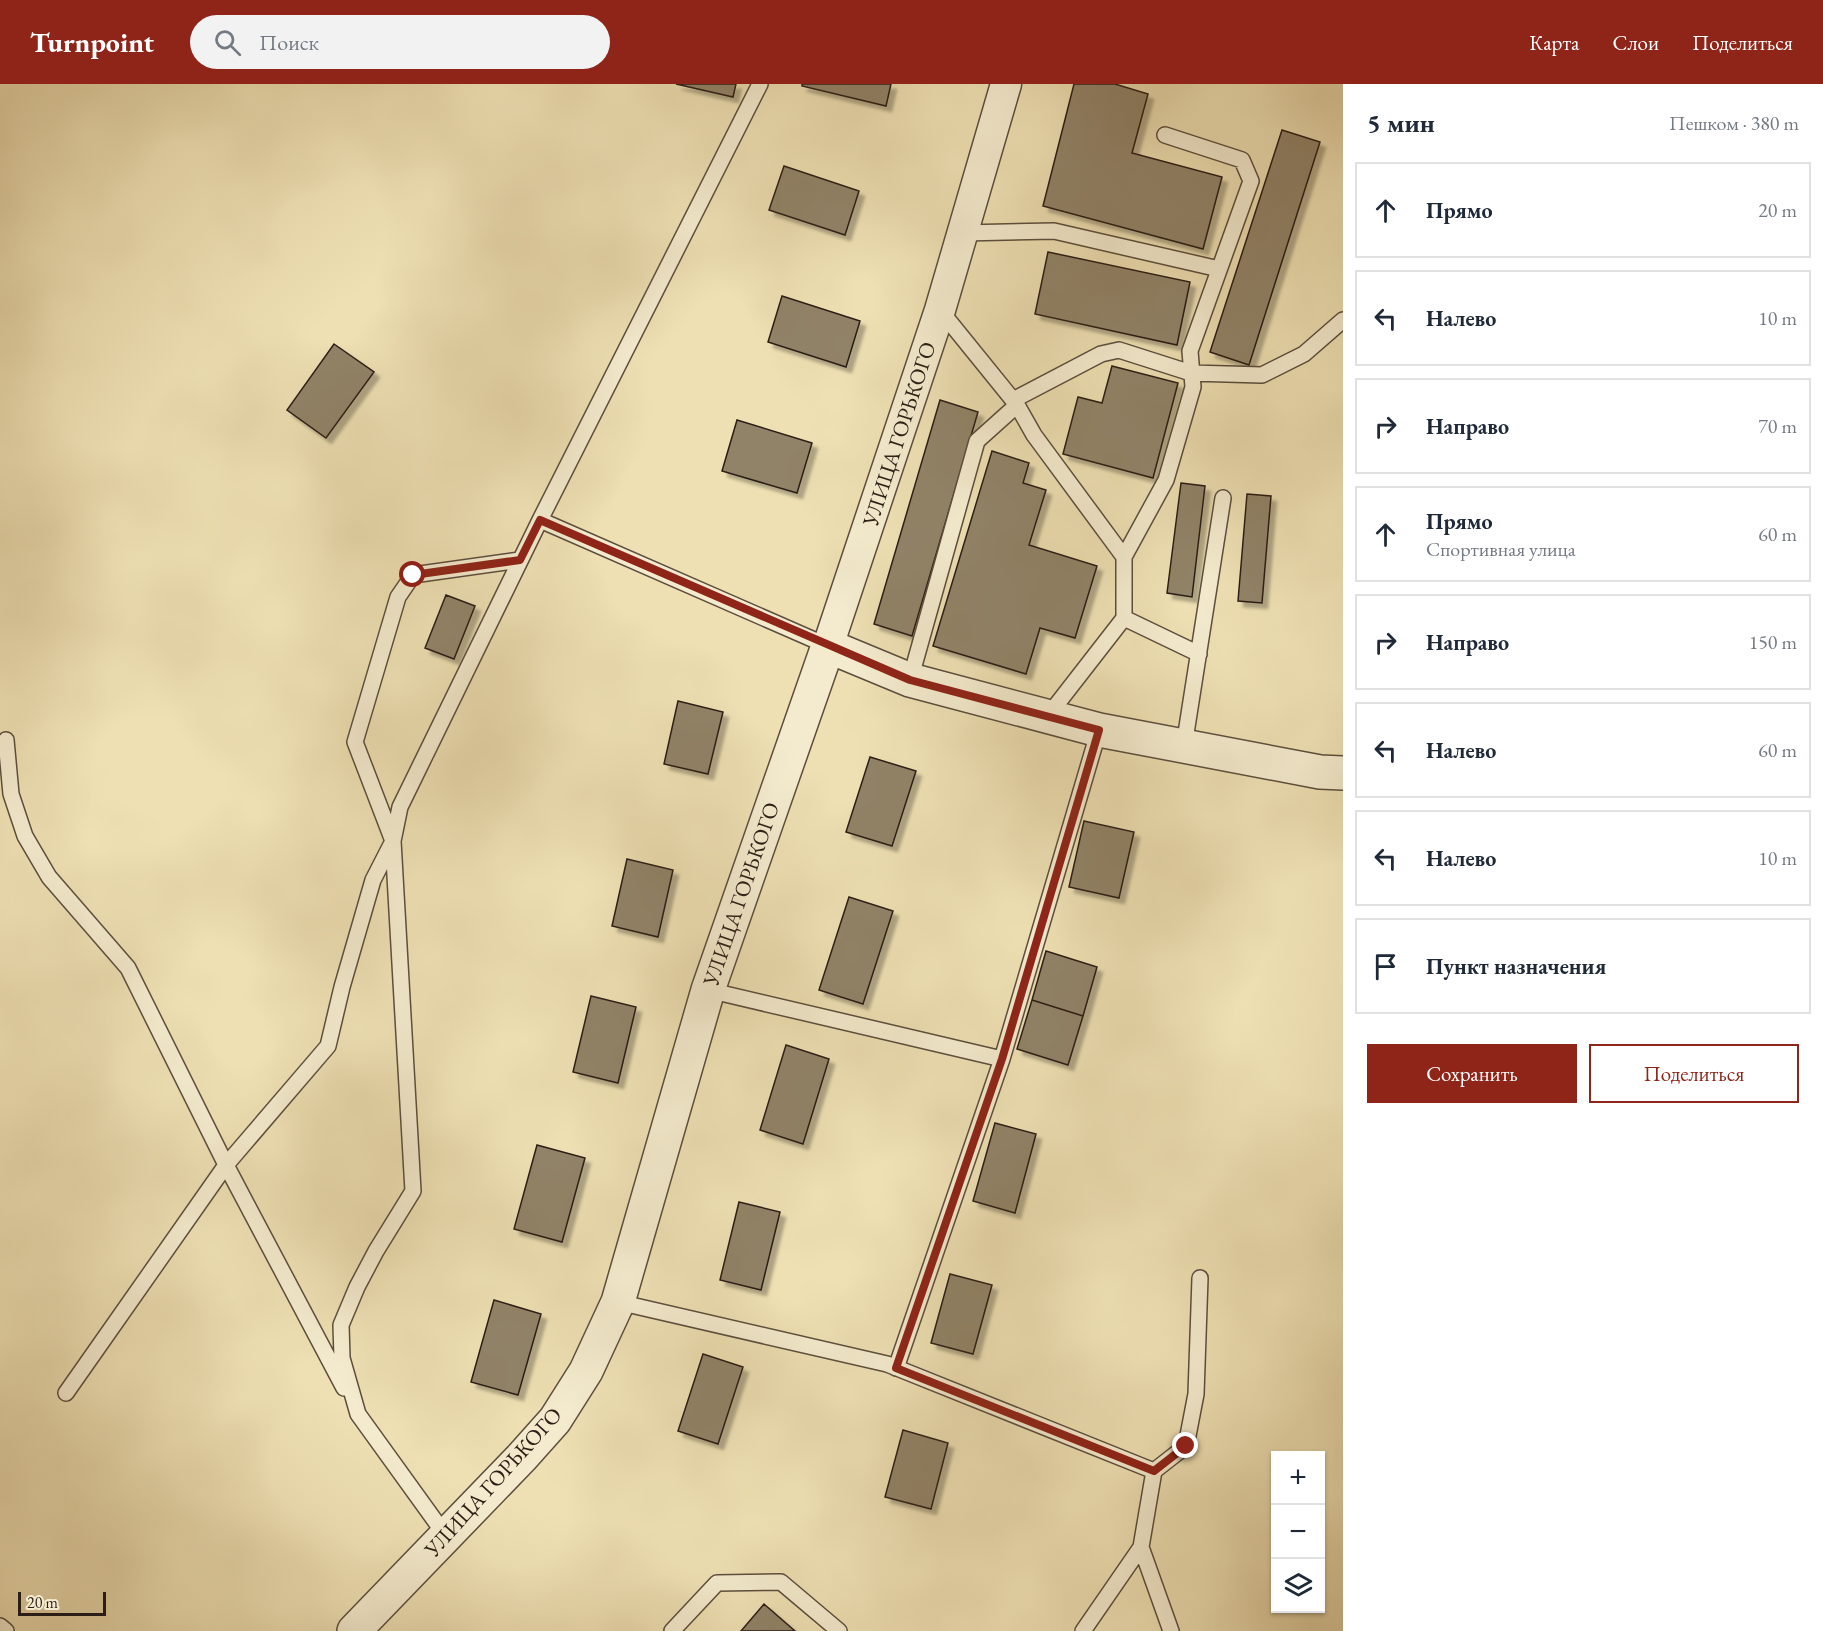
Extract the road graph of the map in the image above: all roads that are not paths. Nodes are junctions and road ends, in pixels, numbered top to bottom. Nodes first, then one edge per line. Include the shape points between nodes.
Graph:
1 (760, 84) edge
2 (1006, 84) edge
3 (1165, 135) dead end
4 (962, 233) junction
5 (1219, 269) junction
6 (940, 310) junction
7 (1343, 320) edge
8 (1191, 373) junction
9 (1015, 402) junction
10 (1223, 498) dead end
11 (540, 520) junction
12 (1124, 557) junction
13 (520, 560) junction
14 (1124, 618) junction
15 (828, 646) junction
16 (1199, 654) junction
17 (910, 680) junction
18 (1047, 717) junction
19 (1099, 730) junction
20 (6, 740) dead end
21 (1184, 746) junction
22 (1343, 773) edge
23 (393, 841) junction
24 (708, 990) junction
25 (1002, 1059) junction
26 (226, 1165) junction
27 (1200, 1278) dead end
28 (618, 1302) junction
29 (896, 1368) junction
30 (66, 1393) dead end
31 (358, 1414) junction
32 (1154, 1471) junction
33 (446, 1536) junction
34 (1141, 1547) junction
35 (0, 1626) edge
36 (6, 1631) edge
37 (354, 1631) edge
38 (672, 1631) edge
39 (839, 1631) edge
40 (1083, 1631) edge
41 (1171, 1631) edge

1 - 11 lane
2 - 4 street, УЛИЦА ГОРЬКОГО
3 - 5 lane via 1242,160 1251,181
4 - 5 lane via 1054,231
4 - 6 street, УЛИЦА ГОРЬКОГО
5 - 8 lane via 1190,351
6 - 9 lane
6 - 15 street, УЛИЦА ГОРЬКОГО
7 - 8 lane via 1304,354 1262,375
8 - 9 lane via 1119,350 1101,354
8 - 12 lane via 1193,387 1166,480
9 - 12 lane via 1040,444
9 - 17 lane via 977,441
10 - 16 lane
11 - 13 lane
11 - 15 lane
12 - 14 lane
13 - 23 lane via 400,807
13 - 23 lane via 413,575 398,597 355,742
14 - 16 lane
14 - 18 lane
15 - 17 street
15 - 24 street, УЛИЦА ГОРЬКОГО
16 - 21 lane
17 - 18 street
18 - 19 street
19 - 21 street
19 - 25 lane
20 - 26 lane via 11,794 25,836 49,877 128,968
21 - 22 street
23 - 26 lane via 373,880 328,1046
23 - 31 lane via 413,1191 376,1251 341,1325 342,1358
24 - 25 lane
24 - 28 street, УЛИЦА ГОРЬКОГО
25 - 29 lane
26 - 30 lane
26 - 31 lane
27 - 32 lane via 1196,1394 1186,1446
28 - 29 lane
28 - 33 street, УЛИЦА ГОРЬКОГО via 586,1371 555,1420
29 - 32 lane
31 - 33 lane
32 - 34 lane
33 - 37 street, УЛИЦА ГОРЬКОГО
34 - 40 lane
34 - 41 lane
35 - 36 lane
38 - 39 lane via 717,1583 781,1582

